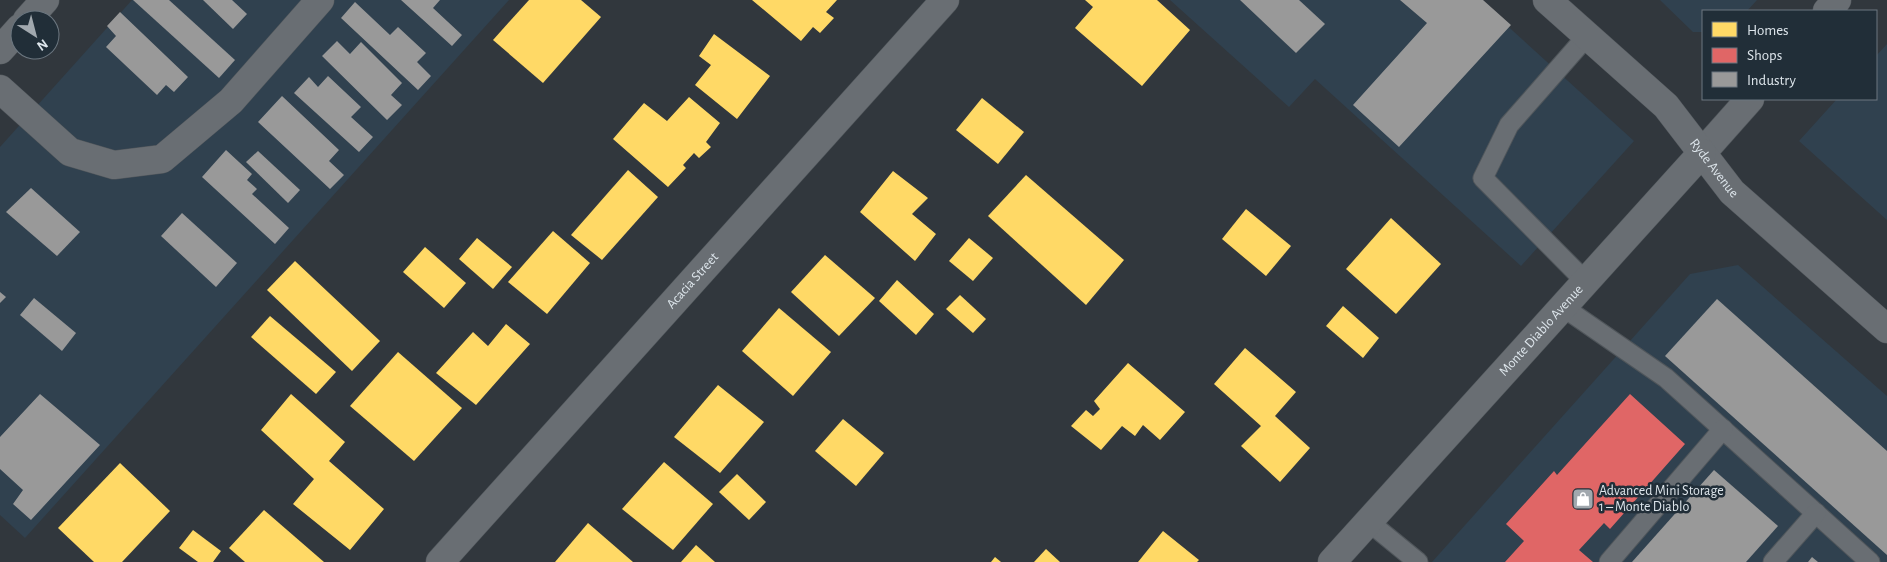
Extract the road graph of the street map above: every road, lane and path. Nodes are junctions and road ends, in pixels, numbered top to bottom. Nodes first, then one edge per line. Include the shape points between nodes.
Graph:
1 (45, 0) edge
2 (320, 0) edge
3 (946, 0) edge
4 (1547, 0) edge
5 (1837, 0) edge
6 (36, 10) edge
7 (1828, 10) edge
8 (1587, 36) junction
9 (10, 39) edge
10 (0, 50) edge
11 (0, 90) edge
12 (1749, 100) edge
13 (1702, 154) junction
14 (1586, 282) junction
15 (1563, 307) junction
16 (1887, 329) edge
17 (1723, 429) junction
18 (1816, 513) junction
19 (1369, 522) junction
20 (440, 562) edge
21 (1332, 562) edge
22 (1418, 562) edge
23 (1609, 562) edge
24 (1773, 562) edge
25 (1870, 562) edge

1 - 6 street
2 - 11 street via 231,101 162,159 114,165 70,152
3 - 20 street, Acacia Street
4 - 8 street, Ryde Avenue
5 - 7 street
8 - 13 street, Ryde Avenue via 1666,106
8 - 14 lane via 1509,126 1483,178
9 - 10 street
12 - 13 street, Monte Diablo Avenue
13 - 14 street, Monte Diablo Avenue
13 - 16 street, Ryde Avenue via 1732,192
14 - 15 street, Monte Diablo Avenue
15 - 17 lane via 1666,378
15 - 19 street, Monte Diablo Avenue
17 - 18 lane
17 - 23 lane
18 - 24 lane
18 - 25 lane
19 - 21 street, Monte Diablo Avenue
19 - 22 lane

